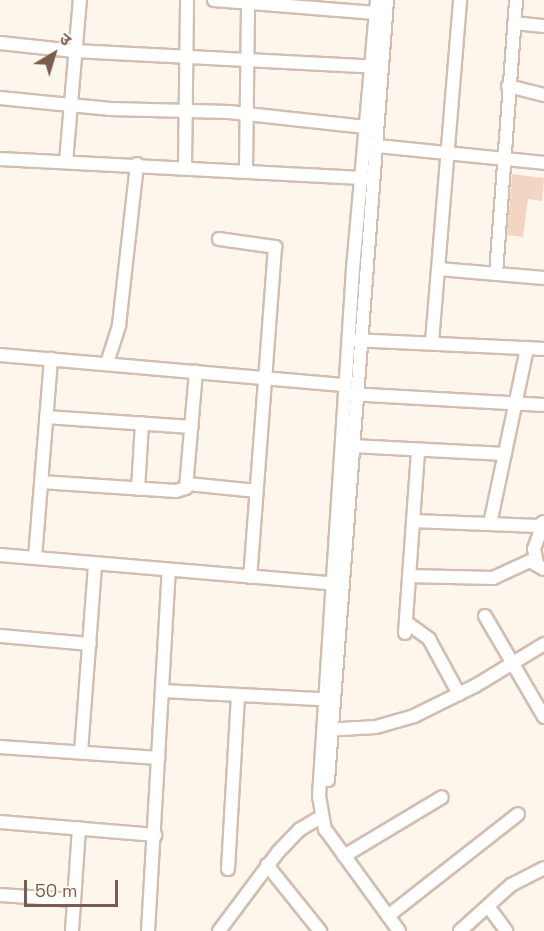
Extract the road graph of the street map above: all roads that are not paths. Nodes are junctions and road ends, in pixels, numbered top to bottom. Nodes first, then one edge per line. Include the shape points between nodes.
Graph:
1 (80, 0) edge
2 (187, 0) edge
3 (214, 0) edge
4 (387, 0) edge
5 (460, 0) edge
6 (516, 0) edge
7 (248, 1) edge
8 (376, 6) edge
9 (514, 23) junction
10 (544, 26) edge
11 (0, 43) edge
12 (75, 51) junction
13 (187, 56) junction
14 (248, 58) junction
15 (376, 67) junction
16 (508, 86) junction
17 (544, 95) edge
18 (0, 98) edge
19 (71, 106) junction
20 (186, 109) junction
21 (247, 113) junction
22 (365, 127) junction
23 (370, 145) junction
24 (449, 152) junction
25 (503, 157) junction
26 (0, 159) edge
27 (66, 162) junction
28 (544, 163) edge
29 (137, 164) junction
30 (185, 167) junction
31 (246, 171) junction
32 (367, 178) junction
33 (219, 239) dead end
34 (439, 269) junction
35 (496, 274) junction
36 (544, 278) edge
37 (354, 340) junction
38 (432, 342) junction
39 (527, 348) junction
40 (544, 349) edge
41 (0, 355) edge
42 (51, 359) junction
43 (107, 363) junction
44 (196, 371) junction
45 (265, 377) junction
46 (349, 391) junction
47 (516, 402) junction
48 (544, 405) edge
49 (46, 417) junction
50 (142, 423) junction
51 (192, 427) junction
52 (352, 446) junction
53 (418, 450) junction
54 (505, 454) junction
55 (41, 482) junction
56 (188, 484) junction
57 (138, 489) junction
58 (256, 491) junction
59 (413, 521) junction
60 (543, 523) edge
61 (490, 524) junction
62 (0, 555) edge
63 (34, 558) junction
64 (95, 564) junction
65 (541, 566) edge
66 (169, 571) junction
67 (410, 576) junction
68 (249, 577) junction
69 (338, 584) junction
70 (484, 616) dead end
71 (0, 636) edge
72 (90, 644) junction
73 (544, 644) edge
74 (513, 663) junction
75 (163, 691) junction
76 (459, 694) junction
77 (238, 696) junction
78 (330, 700) junction
79 (544, 717) edge
80 (328, 730) junction
81 (0, 747) edge
82 (81, 752) junction
83 (159, 758) junction
84 (442, 797) dead end
85 (518, 814) dead end
86 (321, 817) junction
87 (0, 822) edge
88 (79, 828) junction
89 (328, 834) junction
90 (154, 835) junction
91 (344, 856) junction
92 (267, 865) junction
93 (544, 868) edge
94 (228, 869) dead end
95 (0, 895) edge
96 (74, 900) junction
97 (488, 906) junction
98 (388, 916) junction
99 (223, 929) edge
100 (72, 931) edge
101 (148, 931) edge
102 (320, 931) edge
103 (399, 931) edge
104 (460, 931) edge
105 (506, 931) edge

1 - 12 street
2 - 13 street
3 - 7 street
4 - 15 street
5 - 24 street
6 - 9 street
7 - 8 street
7 - 14 street
8 - 15 street
9 - 10 street
9 - 16 street
11 - 12 street
12 - 13 street
12 - 19 street
13 - 14 street
13 - 20 street
14 - 15 street
14 - 21 street
15 - 22 street
15 - 23 street
16 - 17 street
16 - 25 street
18 - 19 street
19 - 20 street
19 - 27 street
20 - 21 street
20 - 30 street
21 - 22 street
21 - 31 street
22 - 23 street
23 - 24 street
23 - 32 street
24 - 25 street
24 - 34 street
25 - 28 street
25 - 35 street
26 - 27 street
27 - 29 street
29 - 30 street
29 - 43 street via 119,325
30 - 31 street
31 - 32 street
32 - 37 street
33 - 45 street via 275,247
34 - 35 street
34 - 38 street
35 - 36 street
37 - 38 street
37 - 46 street
38 - 39 street
39 - 40 street
39 - 47 street
41 - 42 street
42 - 43 street
42 - 49 street
43 - 44 street
44 - 45 street
44 - 51 street
45 - 46 street
45 - 58 street
46 - 47 street
46 - 52 street
46 - 69 street
47 - 48 street
47 - 54 street
49 - 50 street
49 - 55 street
50 - 51 street
50 - 57 street
51 - 56 street
52 - 53 street
52 - 69 street
53 - 54 street
53 - 59 street
54 - 61 street
55 - 57 street
55 - 63 street
56 - 57 street via 176,491
56 - 58 street
58 - 68 street
59 - 61 street
59 - 67 street
60 - 61 street
60 - 65 street via 534,549
62 - 63 street
63 - 64 street
64 - 66 street
64 - 72 street
65 - 67 street via 530,561 493,579
66 - 68 street
66 - 75 street
67 - 76 street via 406,628 429,639
68 - 69 street
69 - 78 street
70 - 74 street
71 - 72 street
72 - 82 street
73 - 74 street
74 - 76 street
74 - 79 street
75 - 77 street
75 - 83 street
76 - 80 street via 386,725
77 - 78 street
77 - 94 street
78 - 80 street
80 - 86 street
80 - 89 street
81 - 82 street
82 - 83 street
83 - 90 street
84 - 91 street
85 - 98 street
86 - 89 street
86 - 92 street via 299,830
87 - 88 street
88 - 90 street
88 - 96 street
89 - 91 street
90 - 101 street
91 - 98 street
92 - 99 street
92 - 102 street
93 - 97 street via 511,885
95 - 96 street
96 - 100 street
97 - 104 street
97 - 105 street
98 - 103 street

